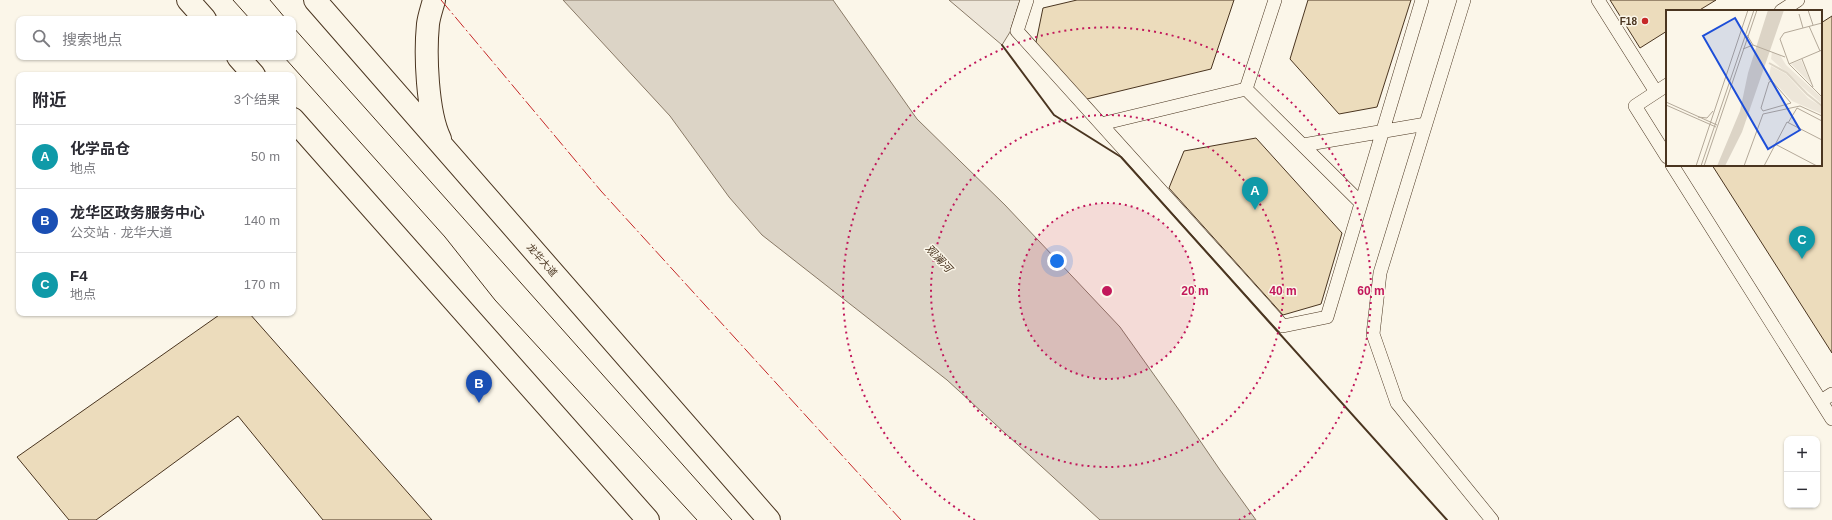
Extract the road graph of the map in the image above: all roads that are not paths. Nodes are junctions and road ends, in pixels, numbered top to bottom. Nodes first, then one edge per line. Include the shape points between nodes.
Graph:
1 (188, 0) edge
2 (315, 0) edge
3 (434, 0) edge
4 (1026, 0) edge
5 (1275, 0) edge
6 (1422, 0) edge
7 (1464, 0) edge
8 (1598, 0) edge
9 (1798, 0) edge
10 (1783, 10) edge
11 (202, 16) edge
12 (241, 60) edge
13 (251, 72) edge
14 (1662, 88) edge
15 (1246, 89) junction
16 (296, 122) edge
17 (1101, 124) junction
18 (1426, 124) junction
19 (1382, 132) junction
20 (1303, 145) junction
21 (445, 149) junction
22 (1666, 155) edge
23 (1673, 166) edge
24 (1361, 204) junction
25 (1832, 394) edge
26 (1820, 401) junction
27 (1832, 419) edge
28 (648, 520) edge
29 (770, 520) edge
30 (1492, 520) edge

1 - 11 main road
2 - 21 main road, 龙华大道
3 - 21 main road via 428,22 428,74 436,130
4 - 17 lane via 1017,31
5 - 15 lane
6 - 19 lane
7 - 18 lane
8 - 14 lane
9 - 10 lane
12 - 13 main road
14 - 22 lane via 1635,106
15 - 17 lane
15 - 20 lane
16 - 28 main road
17 - 24 lane via 1283,326 1327,317
18 - 19 lane
18 - 30 lane via 1380,273 1373,334 1397,404
19 - 20 lane
19 - 24 lane
20 - 24 lane
21 - 29 main road, 龙华大道
23 - 26 lane
25 - 26 lane
26 - 27 lane

